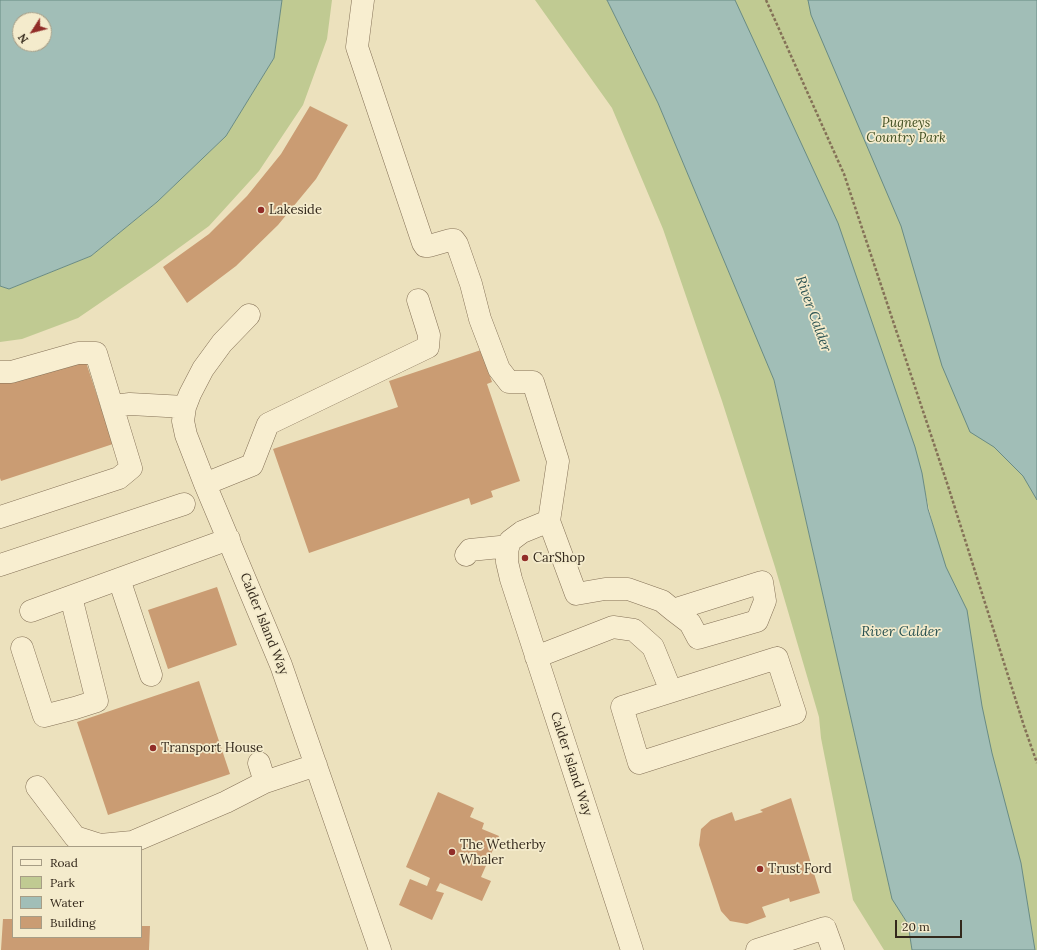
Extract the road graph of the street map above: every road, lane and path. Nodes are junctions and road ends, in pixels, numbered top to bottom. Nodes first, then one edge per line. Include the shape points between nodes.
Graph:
1 (363, 0) edge
2 (766, 0) edge
3 (418, 300) dead end
4 (249, 315) dead end
5 (0, 372) edge
6 (112, 406) junction
7 (185, 407) junction
8 (205, 484) junction
9 (184, 504) dead end
10 (0, 517) edge
11 (549, 521) junction
12 (229, 539) junction
13 (508, 551) junction
14 (466, 555) dead end
15 (0, 565) edge
16 (119, 579) junction
17 (71, 597) junction
18 (672, 610) dead end
19 (31, 611) dead end
20 (22, 648) dead end
21 (536, 657) junction
22 (151, 675) dead end
23 (671, 691) junction
24 (1037, 762) edge
25 (316, 765) junction
26 (37, 787) dead end
27 (380, 950) edge
28 (632, 950) edge
29 (757, 950) edge
30 (833, 950) edge

1 - 11 street via 357,47 423,242 425,246 450,240 458,244 480,319 499,369 509,382 533,382 558,461
2 - 24 path via 844,174
3 - 8 street via 428,335 428,347 268,424 252,465
4 - 7 street, Calder Island Way via 222,343 203,369
5 - 6 street via 11,372 78,353 96,353
6 - 7 street via 130,404
6 - 10 street via 131,468 119,478
7 - 8 street, Calder Island Way via 183,421 186,435
8 - 12 street, Calder Island Way
9 - 15 street
11 - 13 street via 522,532 510,541
11 - 18 street via 576,594 605,589 628,589 662,601
12 - 16 street
12 - 25 street, Calder Island Way via 281,665
13 - 14 street via 500,546 470,550
13 - 21 street, Calder Island Way via 507,562 511,579
16 - 17 street
16 - 22 street
17 - 19 street
17 - 20 street via 97,701 44,716
21 - 23 street via 613,627 634,630 653,647
21 - 28 street, Calder Island Way
23 - 23 street via 622,707 640,763 795,713 777,658
25 - 26 street via 262,773 226,802 132,842 100,845 75,837
25 - 27 street, Calder Island Way
29 - 30 street via 825,928

